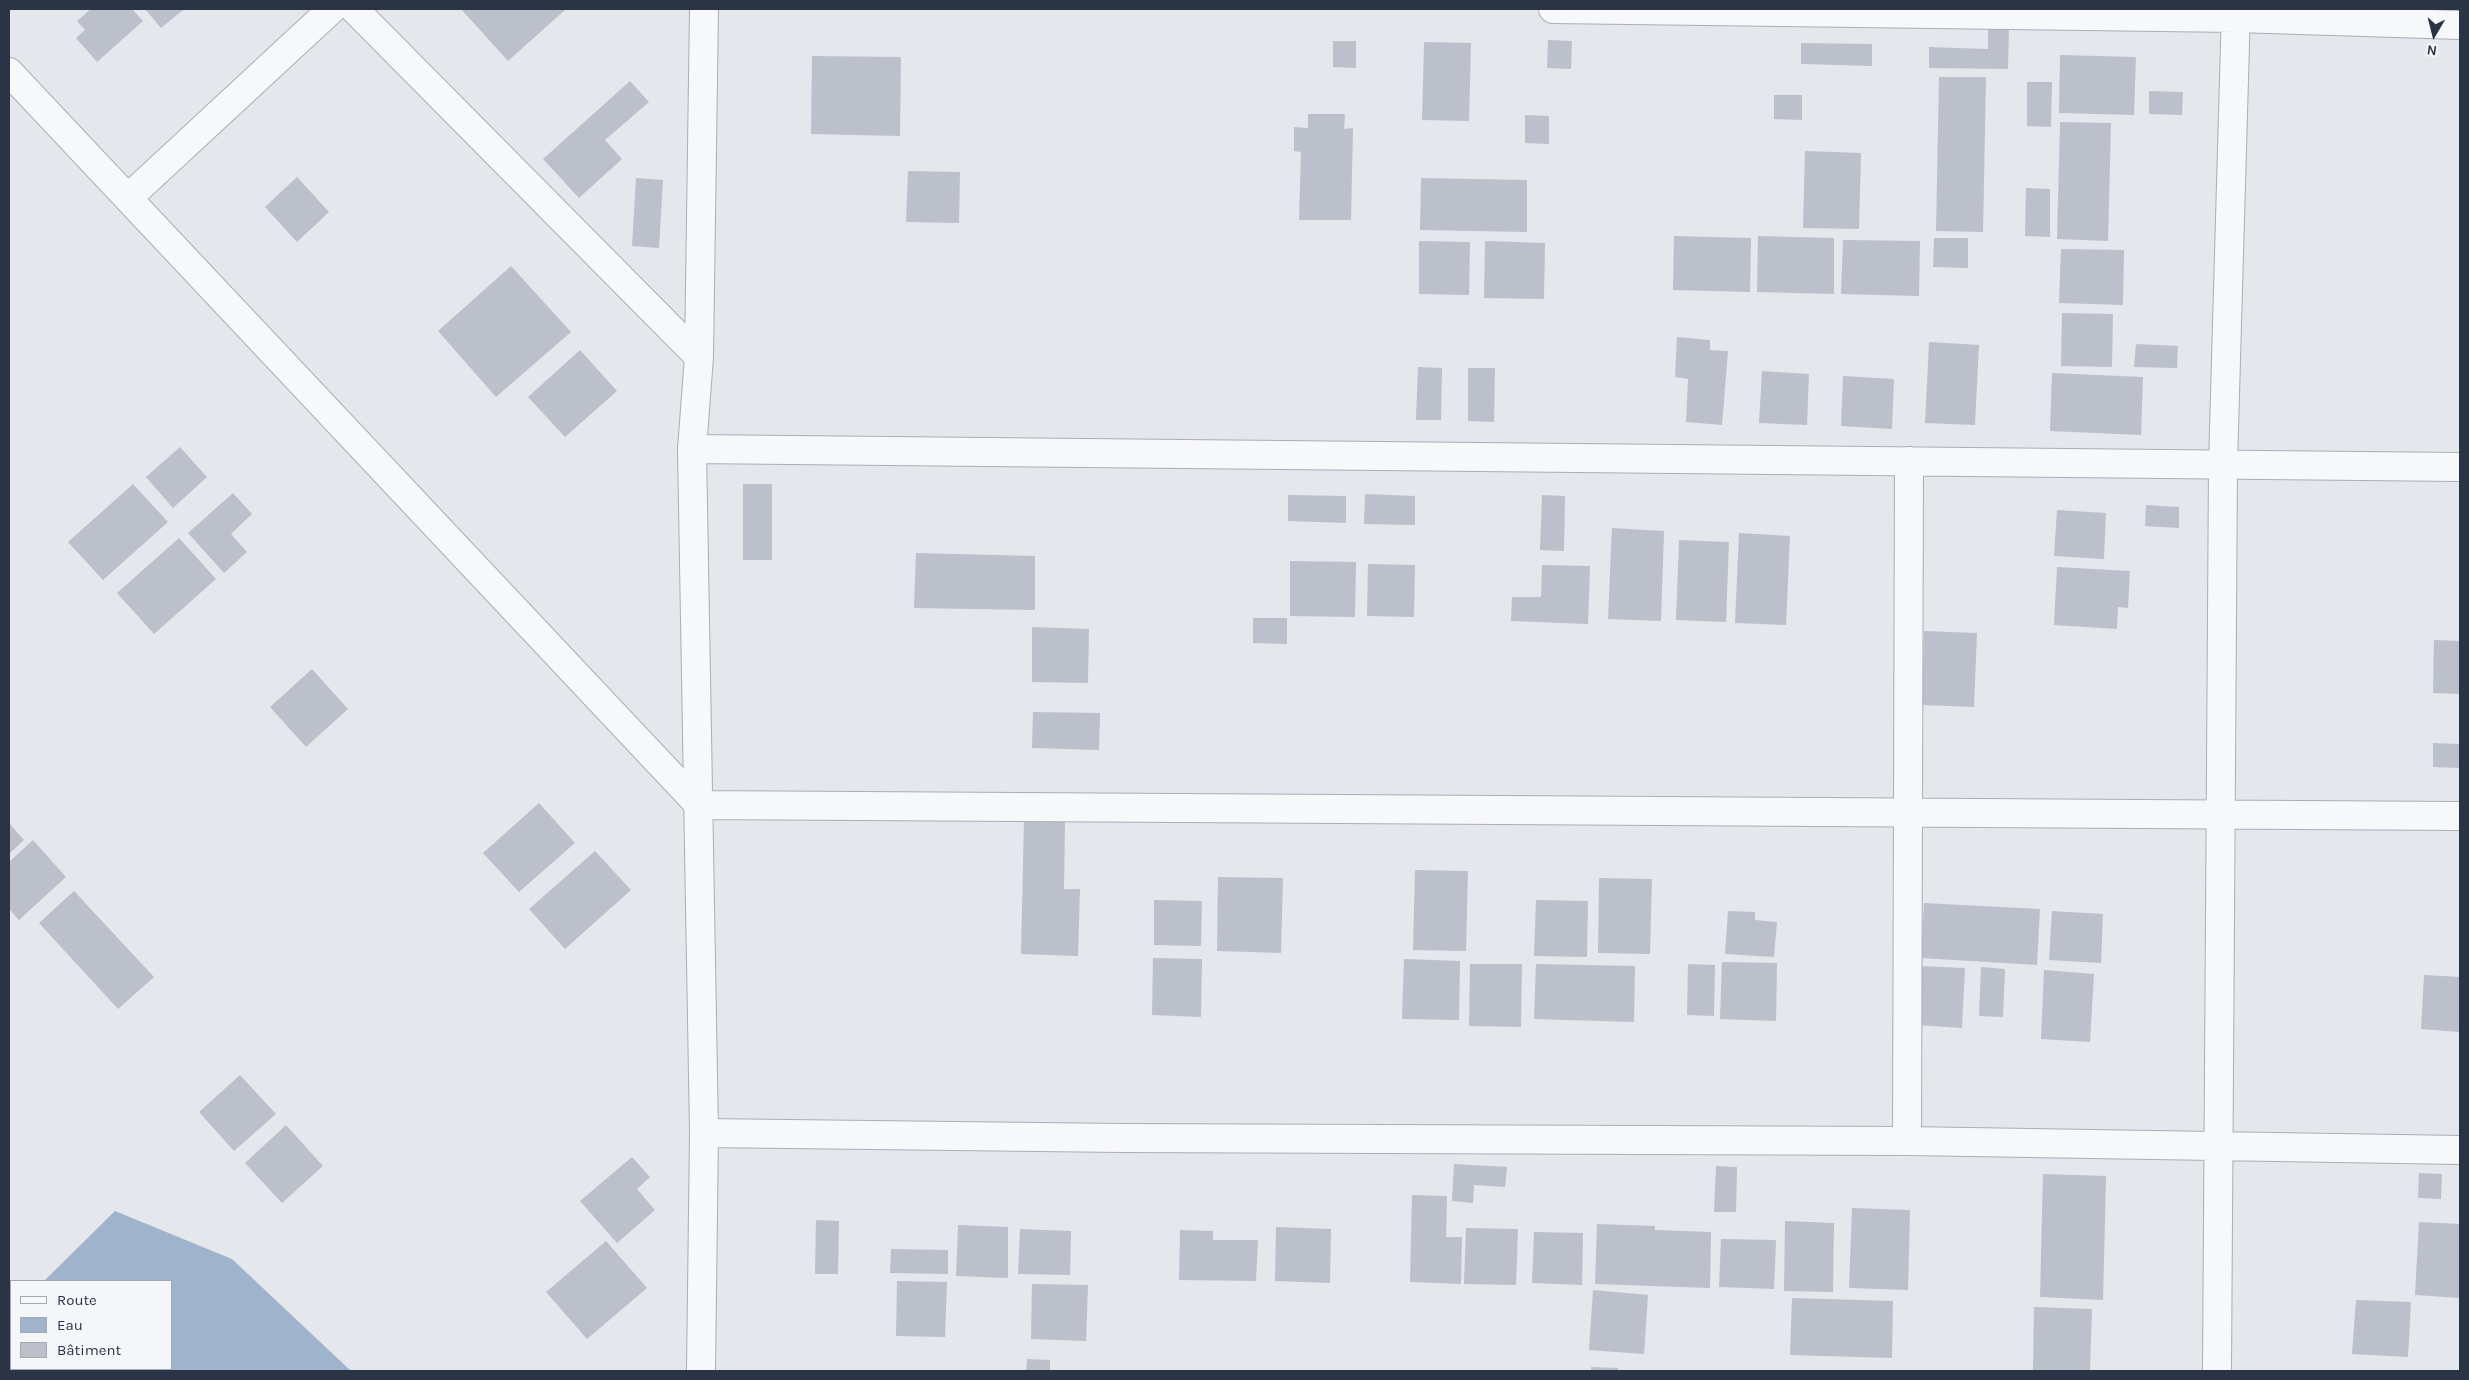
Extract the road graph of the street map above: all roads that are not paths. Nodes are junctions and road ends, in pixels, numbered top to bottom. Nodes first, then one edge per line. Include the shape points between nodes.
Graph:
1 (332, 9) edge
2 (354, 9) edge
3 (704, 9) edge
4 (1553, 9) edge
5 (1905, 11) edge
6 (2236, 13) edge
7 (2460, 24) edge
8 (9, 72) edge
9 (128, 198) junction
10 (699, 358) junction
11 (692, 449) junction
12 (1909, 461) junction
13 (2223, 465) junction
14 (2460, 468) edge
15 (699, 805) junction
16 (1907, 813) junction
17 (2221, 815) junction
18 (2460, 816) edge
19 (704, 1133) junction
20 (1907, 1141) junction
21 (2219, 1146) junction
22 (2460, 1150) edge
23 (701, 1371) edge
24 (2217, 1371) edge

1 - 9 street
2 - 10 street
3 - 10 street
4 - 5 street
5 - 6 street
6 - 7 street
6 - 13 street
8 - 9 street
9 - 15 street
10 - 11 street
11 - 12 street
11 - 15 street
12 - 13 street
12 - 16 street
13 - 14 street
13 - 17 street
15 - 16 street
15 - 19 street
16 - 17 street
16 - 20 street
17 - 18 street
17 - 21 street
19 - 20 street
19 - 23 street
20 - 21 street
21 - 22 street
21 - 24 street

